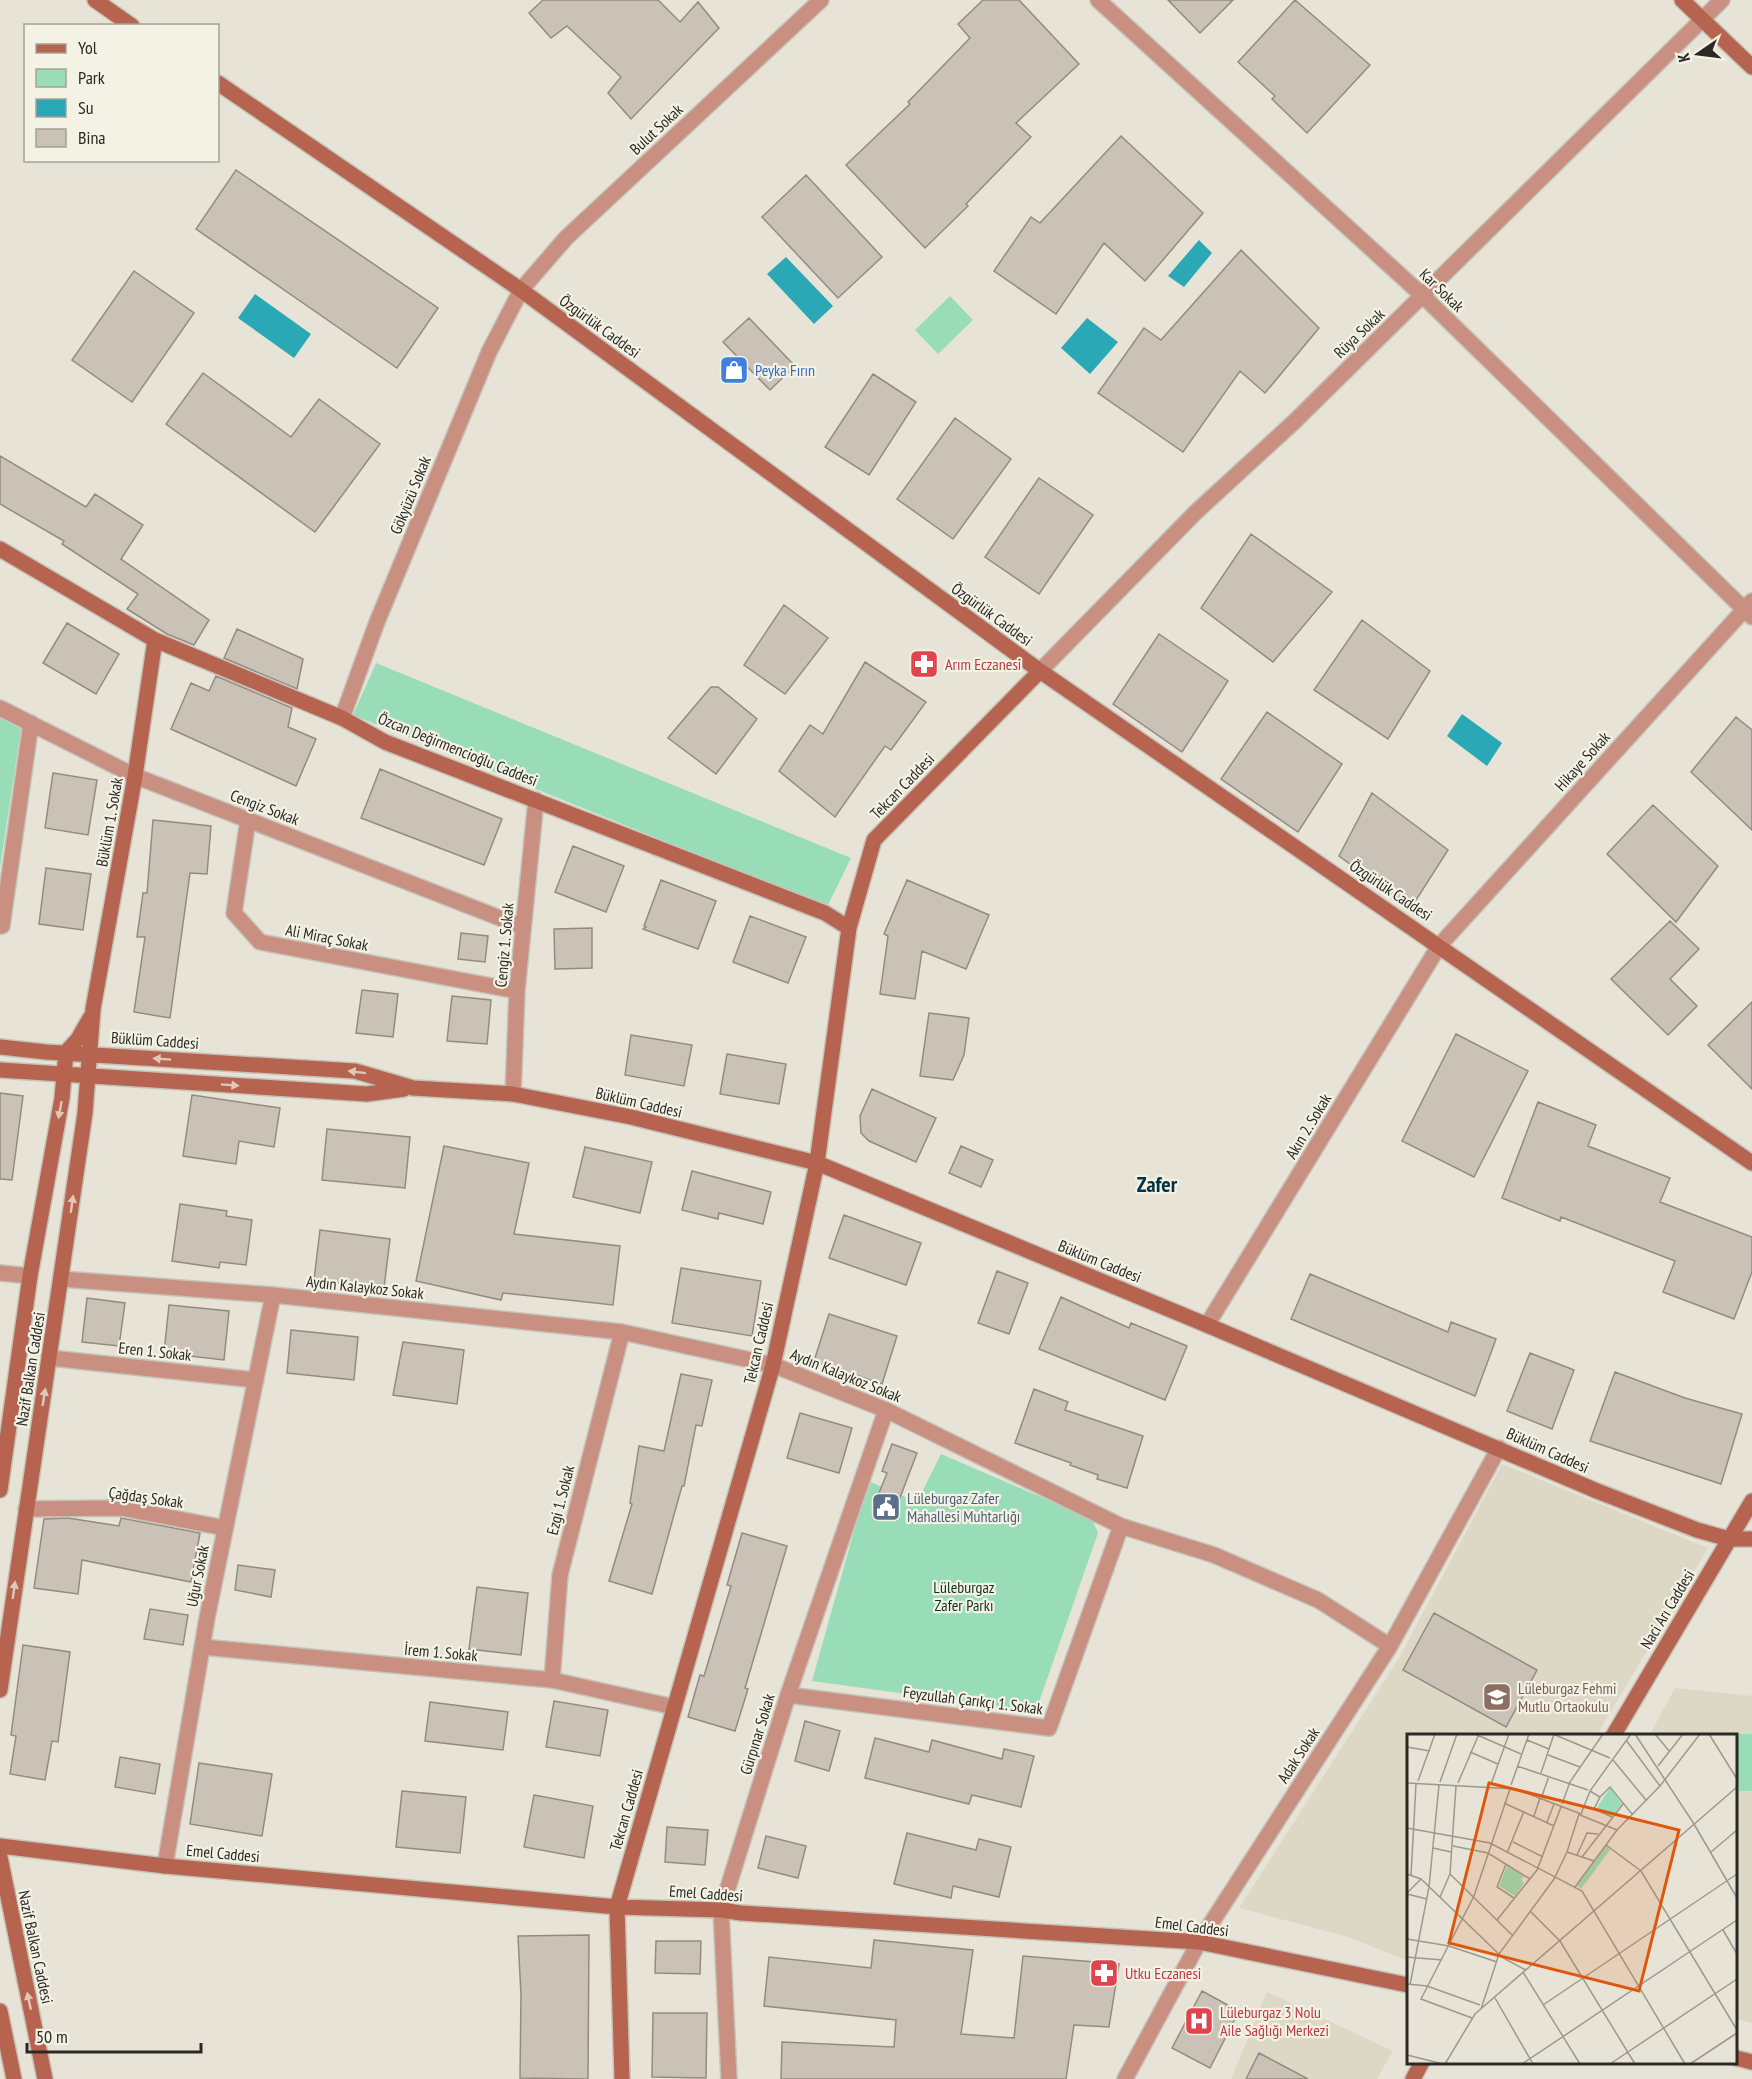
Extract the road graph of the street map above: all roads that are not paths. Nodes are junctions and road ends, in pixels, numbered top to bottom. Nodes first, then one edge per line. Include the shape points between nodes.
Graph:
1 (95, 0) edge
2 (821, 0) edge
3 (1098, 0) edge
4 (1682, 0) edge
5 (1722, 0) edge
6 (1704, 20) junction
7 (129, 24) edge
8 (1752, 67) edge
9 (219, 84) edge
10 (521, 290) junction
11 (1422, 296) junction
12 (0, 549) edge
13 (1749, 609) edge
14 (155, 640) junction
15 (1040, 672) junction
16 (0, 708) edge
17 (342, 718) junction
18 (31, 723) junction
19 (135, 776) junction
20 (536, 800) junction
21 (248, 820) junction
22 (0, 925) edge
23 (523, 927) junction
24 (849, 928) junction
25 (1439, 946) junction
26 (517, 991) junction
27 (93, 1009) junction
28 (0, 1047) edge
29 (66, 1052) junction
30 (90, 1054) junction
31 (0, 1070) edge
32 (65, 1074) junction
33 (88, 1074) junction
34 (413, 1088) junction
35 (513, 1094) junction
36 (1752, 1163) edge
37 (817, 1164) junction
38 (0, 1273) edge
39 (30, 1276) junction
40 (61, 1279) junction
41 (273, 1295) junction
42 (1207, 1325) junction
43 (622, 1332) junction
44 (51, 1358) junction
45 (773, 1365) junction
46 (256, 1380) junction
47 (886, 1410) junction
48 (1499, 1448) junction
49 (0, 1490) edge
50 (1752, 1501) edge
51 (26, 1509) junction
52 (1121, 1526) junction
53 (225, 1528) junction
54 (1729, 1539) junction
55 (1752, 1539) edge
56 (1390, 1646) junction
57 (202, 1647) junction
58 (552, 1680) junction
59 (0, 1690) edge
60 (788, 1695) junction
61 (674, 1707) junction
62 (1613, 1734) edge
63 (0, 1846) edge
64 (0, 1857) edge
65 (165, 1866) junction
66 (617, 1906) junction
67 (721, 1910) junction
68 (1199, 1942) junction
69 (1407, 1985) edge
70 (0, 2011) edge
71 (4, 2052) edge
72 (1737, 2058) edge
73 (1752, 2062) edge
74 (1421, 2064) edge
75 (14, 2079) edge
76 (45, 2079) edge
77 (622, 2079) edge
78 (729, 2079) edge
79 (1125, 2079) edge
80 (1413, 2079) edge

1 - 7 street
2 - 10 street, Bulut Sokak via 566,238
3 - 11 street, Kar Sokak
4 - 6 street
5 - 6 street, Rüya Sokak
6 - 8 street
6 - 11 street, Rüya Sokak
9 - 10 street, Özgürlük Caddesi
10 - 15 street, Özgürlük Caddesi
10 - 17 street, Gökyüzü Sokak via 489,352 377,622
11 - 13 street, Kar Sokak
11 - 15 street, Rüya Sokak via 1196,512
12 - 14 street, Özcan Değirmencioğlu Caddesi
13 - 25 street, Hikaye Sokak
14 - 17 street, Özcan Değirmencioğlu Caddesi
14 - 19 street, Büklüm 1. Sokak
15 - 24 street, Tekcan Caddesi via 874,840
15 - 25 street, Özgürlük Caddesi
16 - 18 street, Cengiz Sokak
17 - 20 street, Özcan Değirmencioğlu Caddesi via 385,742
18 - 19 street, Cengiz Sokak
18 - 22 street
19 - 21 street, Cengiz Sokak
19 - 27 street, Büklüm 1. Sokak
20 - 23 street, Cengiz 1. Sokak
20 - 24 street, Özcan Değirmencioğlu Caddesi via 825,913
21 - 23 street, Cengiz Sokak
21 - 26 street, Ali Miraç Sokak via 234,913 260,942
23 - 26 street, Cengiz 1. Sokak
24 - 37 street, Tekcan Caddesi
25 - 36 street, Özgürlük Caddesi
25 - 42 street, Akın 2. Sokak
26 - 35 street, Cengiz 1. Sokak
27 - 29 street, Büklüm 1. Sokak via 86,1027
27 - 30 street, Büklüm 1. Sokak
28 - 29 street, Büklüm Caddesi
29 - 30 street, Büklüm Caddesi
29 - 32 street, Nazif Balkan Caddesi
30 - 33 street, Nazif Balkan Caddesi
34 -> 30 street, Büklüm Caddesi via 355,1071
31 - 32 street, Büklüm Caddesi
32 - 33 street, Büklüm Caddesi
32 -> 39 street, Nazif Balkan Caddesi
33 -> 34 street, Büklüm Caddesi via 367,1094
40 -> 33 street, Nazif Balkan Caddesi
34 - 35 street, Büklüm Caddesi
35 - 37 street, Büklüm Caddesi via 631,1117
37 - 42 street, Büklüm Caddesi
37 - 45 street, Tekcan Caddesi
38 - 39 street
39 - 49 street, Nazif Balkan Caddesi
40 - 41 street, Aydın Kalaykoz Sokak
40 - 44 street, Nazif Balkan Caddesi
41 - 43 street, Aydın Kalaykoz Sokak
41 - 46 street, Uğur Sokak
42 - 48 street, Büklüm Caddesi
43 - 45 street, Aydın Kalaykoz Sokak
43 - 58 street, Ezgi 1. Sokak via 560,1575
44 - 46 street, Eren 1. Sokak
51 -> 44 street, Nazif Balkan Caddesi
45 - 47 street, Aydın Kalaykoz Sokak
45 - 61 street, Tekcan Caddesi
46 - 53 street, Uğur Sokak
47 - 52 street, Aydın Kalaykoz Sokak
47 - 60 street, Gürpınar Sokak
48 - 54 street, Büklüm Caddesi via 1597,1491
48 - 56 street, Adak Sokak
50 - 54 street, Naci Arı Caddesi
51 - 53 street, Çağdaş Sokak via 120,1508
59 -> 51 street, Nazif Balkan Caddesi
52 - 56 street, Aydın Kalaykoz Sokak via 1214,1555 1318,1600
52 - 60 street, Feyzullah Çarıkçı 1. Sokak via 1049,1728
53 - 57 street, Uğur Sokak
54 - 55 street, Büklüm Caddesi
54 - 62 street, Naci Arı Caddesi
56 - 68 street, Adak Sokak
57 - 58 street, İrem 1. Sokak
57 - 65 street, Uğur Sokak
58 - 61 street, İrem 1. Sokak
60 - 67 street, Gürpınar Sokak
61 - 66 street, Tekcan Caddesi
63 - 65 street, Emel Caddesi
76 -> 64 street, Nazif Balkan Caddesi
65 - 66 street, Emel Caddesi
66 - 67 street, Emel Caddesi
66 - 77 street, Tekcan Caddesi
67 - 68 street, Emel Caddesi
67 - 78 street, Gürpınar Sokak
68 - 69 street, Emel Caddesi
68 - 79 street, Adak Sokak
70 - 71 street
71 - 75 street
72 - 73 street
74 - 80 street

